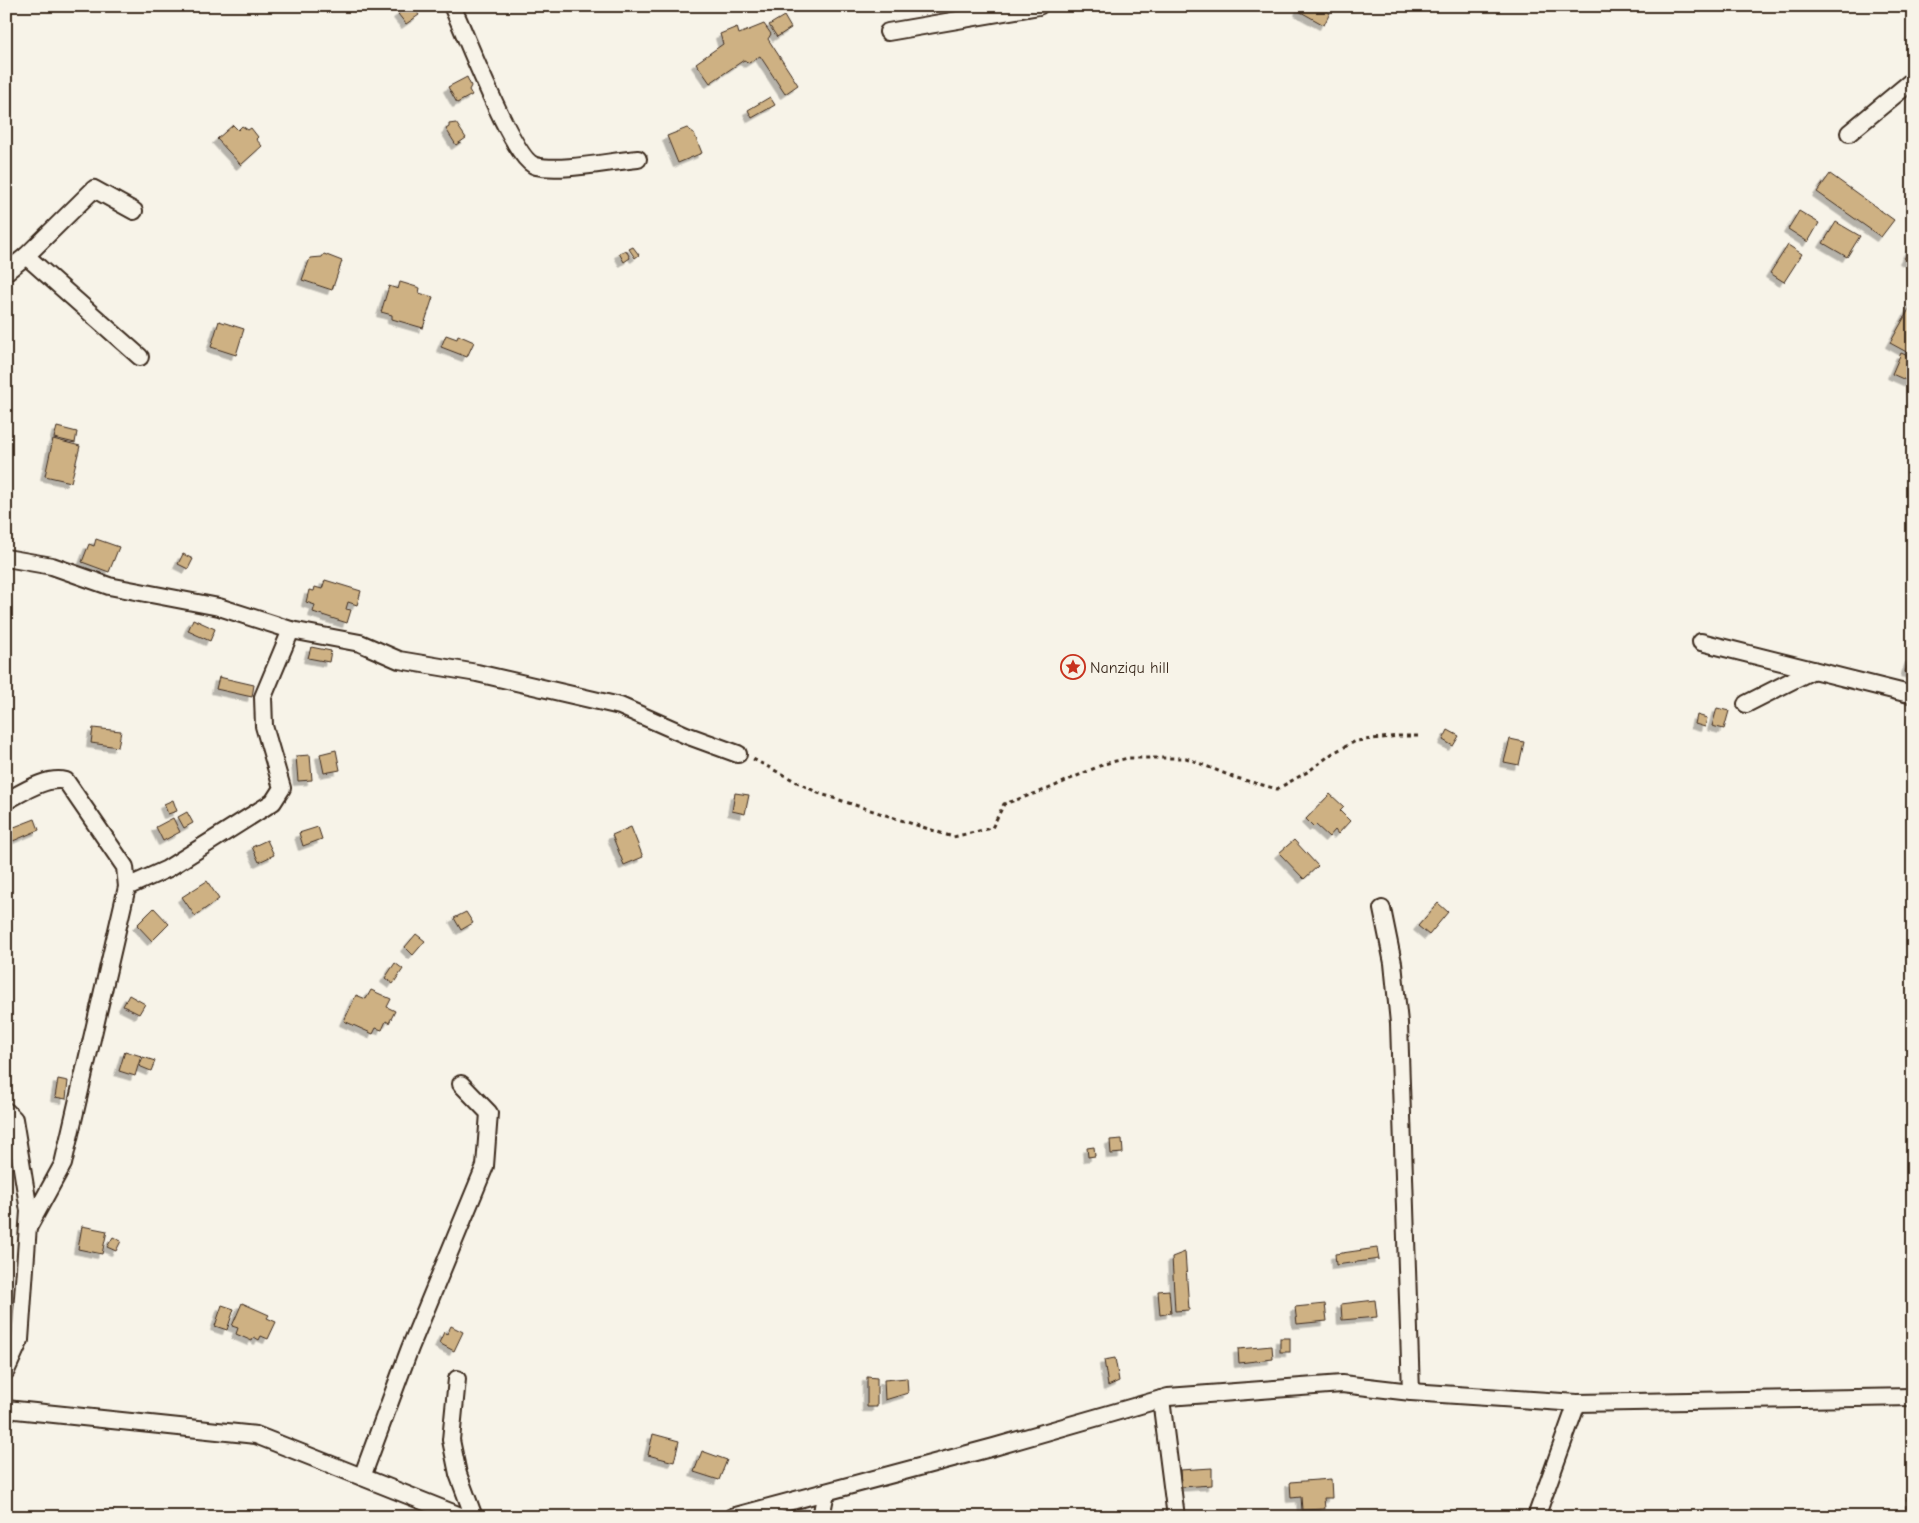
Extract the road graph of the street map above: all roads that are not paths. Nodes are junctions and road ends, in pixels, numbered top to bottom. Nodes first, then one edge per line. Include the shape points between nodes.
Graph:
1 (452, 6) edge
2 (1039, 6) edge
3 (888, 32) dead end
4 (1913, 80) edge
5 (1849, 133) dead end
6 (638, 159) dead end
7 (134, 211) dead end
8 (26, 256) junction
9 (6, 272) edge
10 (140, 357) dead end
11 (6, 558) edge
12 (290, 630) junction
13 (1701, 642) dead end
14 (1813, 670) junction
15 (1913, 696) edge
16 (1746, 704) dead end
17 (738, 754) road end
18 (6, 801) edge
19 (127, 887) junction
20 (1382, 909) dead end
21 (461, 1084) dead end
22 (6, 1111) edge
23 (28, 1228) junction
24 (6, 1371) edge
25 (457, 1379) dead end
26 (1411, 1392) junction
27 (1913, 1397) edge
28 (1161, 1399) junction
29 (1576, 1403) junction
30 (6, 1409) edge
31 (362, 1477) junction
32 (826, 1492) junction
33 (463, 1517) edge
34 (474, 1517) edge
35 (732, 1517) edge
36 (821, 1517) edge
37 (1176, 1517) edge
38 (1536, 1517) edge

1 - 6 street via 507,130 526,160 535,166 558,167
2 - 3 street
4 - 5 street
7 - 8 street via 94,189
8 - 9 street
8 - 10 street
11 - 12 street via 52,566 109,586 219,606
12 - 17 street via 360,643 400,660 477,673 620,706
12 - 19 street via 263,697 264,726 282,788 273,802 167,869
13 - 14 street
14 - 15 street
14 - 16 street
18 - 19 street via 57,778 66,781 125,867
19 - 23 street via 63,1164
20 - 26 street via 1393,963 1398,1023
21 - 31 street via 489,1113 485,1166 410,1348
22 - 23 street via 14,1119 29,1211
23 - 24 street via 20,1340
25 - 34 street via 451,1440 458,1474
26 - 28 street via 1342,1384
26 - 29 street
27 - 29 street
28 - 32 street
28 - 37 street
29 - 38 street
30 - 31 street via 256,1435
31 - 33 street
32 - 35 street
32 - 36 street

